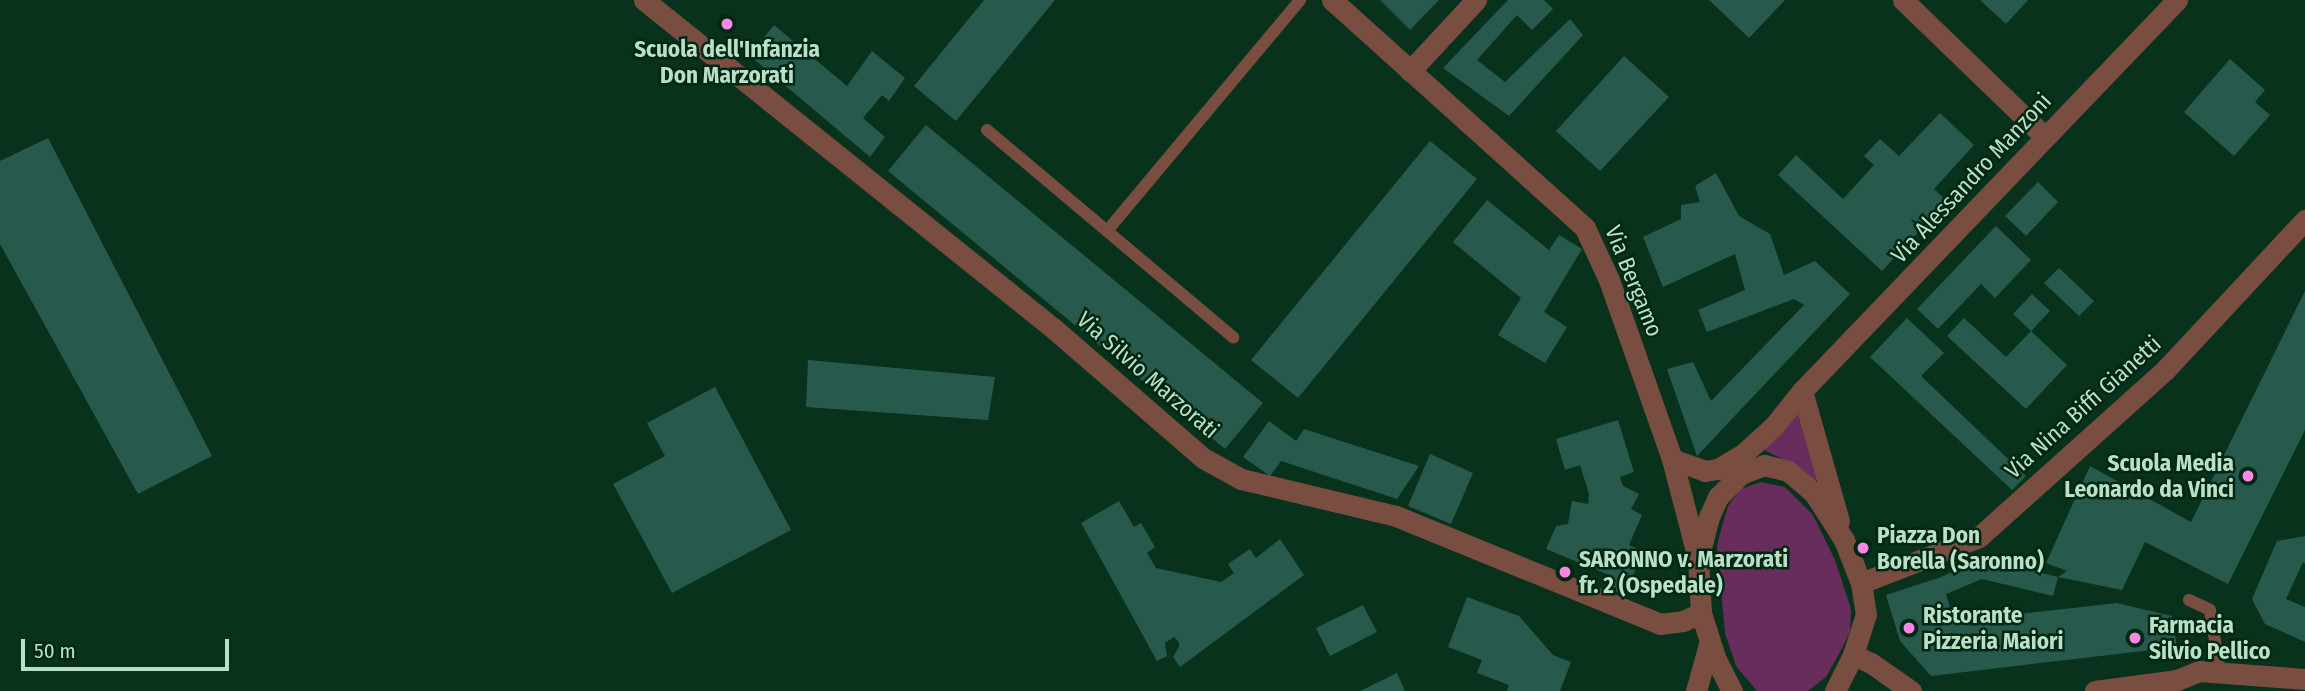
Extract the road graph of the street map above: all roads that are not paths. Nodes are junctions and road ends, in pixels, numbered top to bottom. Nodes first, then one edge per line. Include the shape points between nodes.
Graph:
1 (644, 0) edge
2 (1300, 0) edge
3 (1332, 0) edge
4 (1476, 0) edge
5 (1903, 0) edge
6 (2177, 0) edge
7 (1410, 71) junction
8 (987, 130) dead end
9 (2045, 137) junction
10 (2305, 220) edge
11 (1107, 231) junction
12 (1233, 337) dead end
13 (1802, 391) junction
14 (1672, 459) junction
15 (1844, 540) junction
16 (1698, 559) junction
17 (1861, 583) junction
18 (2189, 600) dead end
19 (1701, 612) junction
20 (1710, 642) junction
21 (1853, 655) junction
22 (2220, 672) junction
23 (2305, 680) edge
24 (1696, 691) edge
25 (1732, 691) edge
26 (1835, 691) edge
27 (1911, 691) edge
28 (2095, 691) edge

1 - 19 street, Via Silvio Marzorati via 1053,328 1203,458 1241,479 1396,516 1660,624
2 - 11 lane
3 - 7 street, Via Bergamo
4 - 7 street
5 - 9 street
6 - 9 street, Via Alessandro Manzoni
7 - 14 street, Via Bergamo via 1585,228 1609,280
8 - 11 lane
9 - 13 street, Via Alessandro Manzoni
10 - 17 street, Via Nina Biffi Gianetti via 2166,369 1979,537
11 - 12 lane
13 - 14 street, Via Alessandro Manzoni via 1774,426 1718,469 1704,471
13 - 15 street
14 - 16 street, Via Bergamo
15 - 16 street via 1814,493 1788,471 1764,465 1741,474 1718,498
15 - 17 street
16 - 19 street
17 - 21 street via 1866,614
18 - 22 lane via 2210,610
19 - 20 street
20 - 24 street
20 - 25 street
21 - 26 street
21 - 27 street
22 - 23 street
22 - 28 street via 2199,671 2177,680

